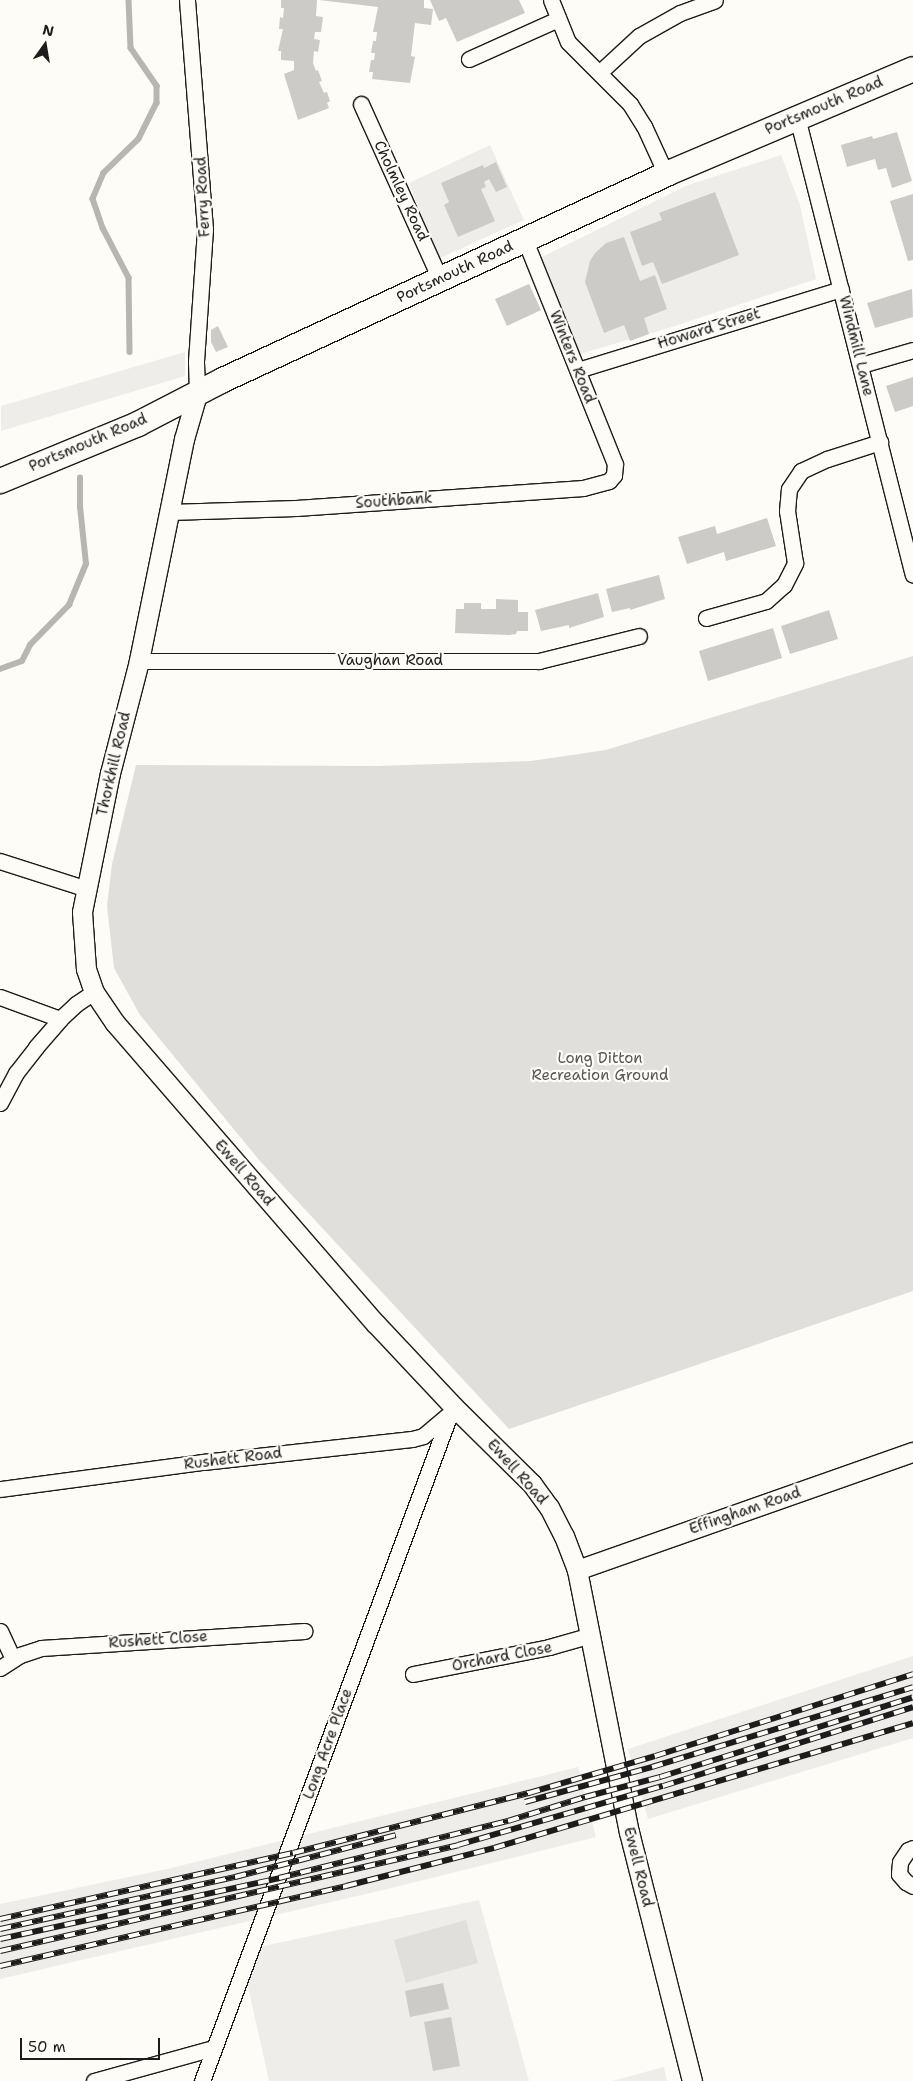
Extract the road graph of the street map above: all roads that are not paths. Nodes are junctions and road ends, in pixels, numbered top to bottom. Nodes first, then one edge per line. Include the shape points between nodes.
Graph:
1 (188, 0) edge
2 (550, 0) edge
3 (715, 0) edge
4 (558, 19) junction
5 (469, 59) dead end
6 (913, 69) edge
7 (600, 72) junction
8 (361, 104) dead end
9 (797, 117) junction
10 (666, 174) junction
11 (525, 240) junction
12 (440, 279) junction
13 (841, 289) junction
14 (913, 350) edge
15 (861, 365) junction
16 (578, 370) junction
17 (197, 394) junction
18 (880, 442) junction
19 (614, 475) joint
20 (0, 481) edge
21 (169, 512) junction
22 (913, 575) edge
23 (706, 618) dead end
24 (639, 636) dead end
25 (139, 662) junction
26 (0, 861) edge
27 (87, 889) junction
28 (94, 992) junction
29 (0, 997) edge
30 (60, 1019) junction
31 (0, 1103) edge
32 (453, 1406) junction
33 (913, 1452) edge
34 (0, 1489) edge
35 (577, 1570) junction
36 (0, 1631) edge
37 (304, 1631) dead end
38 (591, 1635) junction
39 (13, 1659) junction
40 (0, 1668) edge
41 (413, 1674) dead end
42 (913, 1848) edge
43 (913, 1886) edge
44 (209, 2049) dead end
45 (94, 2081) edge
46 (202, 2081) edge
47 (692, 2081) edge

1 - 17 street, Ferry Road via 205,229 196,362
2 - 4 street
3 - 7 street via 680,13 639,36
4 - 5 street
4 - 7 street via 568,42
6 - 9 main road, Portsmouth Road
7 - 10 street via 630,104
8 - 12 street, Cholmley Road
9 - 10 main road, Portsmouth Road
9 - 13 street, Windmill Lane
10 - 11 main road, Portsmouth Road
11 - 12 main road, Portsmouth Road
11 - 16 street, Winters Road
12 - 17 main road, Portsmouth Road
13 - 15 street, Windmill Lane
13 - 16 street, Howard Street
14 - 15 street
15 - 18 street, Windmill Lane
16 - 19 street, Winters Road via 615,464
17 - 20 main road, Portsmouth Road via 138,424
17 - 21 street, Thorkhill Road
18 - 22 street, Windmill Lane
18 - 23 street via 827,458 801,471 789,489 787,511 795,562 784,585 766,601
19 - 21 street, Southbank via 604,484 583,488 296,508
21 - 25 street, Thorkhill Road
24 - 25 street, Vaughan Road via 539,660
25 - 27 street, Thorkhill Road via 110,773
26 - 27 street
27 - 28 street, Thorkhill Road via 82,934 84,958
28 - 30 street
28 - 32 street, Ewell Road via 114,1023 376,1324
29 - 30 street
30 - 31 street via 16,1073
32 - 34 street, Rushett Road via 445,1420 423,1436 412,1439
32 - 35 street, Ewell Road via 532,1484 549,1507
32 - 46 street, Long Acre Place
33 - 35 street, Effingham Road
35 - 38 street, Ewell Road
36 - 39 street
37 - 39 street, Rushett Close via 41,1648
38 - 41 street, Orchard Close via 549,1648
38 - 47 street, Ewell Road via 627,1823
39 - 40 street, Rushett Close
42 - 43 street via 900,1862 899,1874
44 - 45 street

